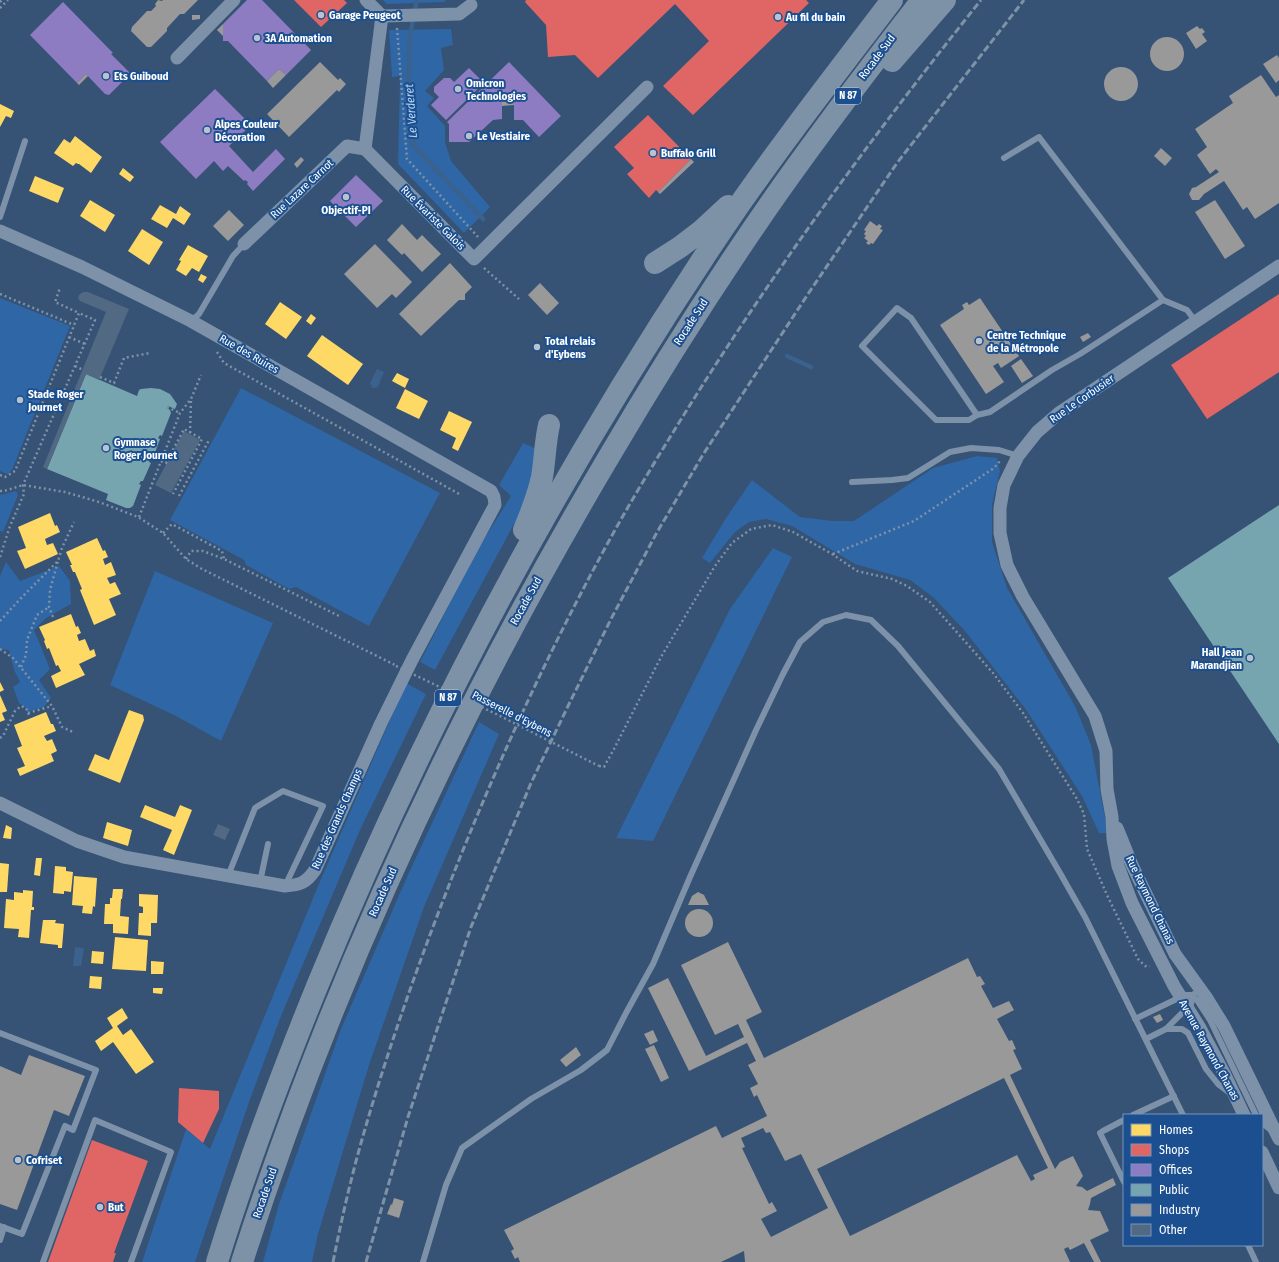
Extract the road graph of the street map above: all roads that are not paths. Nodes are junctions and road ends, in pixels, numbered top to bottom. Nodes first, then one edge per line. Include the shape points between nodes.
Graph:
1 (234, 0) edge
2 (366, 0) edge
3 (892, 0) edge
4 (922, 0) edge
5 (945, 0) edge
6 (471, 5) dead end
7 (382, 16) junction
8 (177, 58) dead end
9 (647, 87) dead end
10 (25, 141) dead end
11 (365, 149) junction
12 (1004, 158) dead end
13 (761, 174) junction
14 (777, 193) junction
15 (0, 217) edge
16 (0, 231) edge
17 (244, 244) joint
18 (655, 263) dead end
19 (1279, 266) edge
20 (1163, 300) junction
21 (191, 321) junction
22 (1196, 322) junction
23 (978, 414) junction
24 (549, 425) dead end
25 (1012, 454) junction
26 (852, 482) dead end
27 (490, 491) joint
28 (439, 716) junction
29 (0, 803) edge
30 (1112, 817) junction
31 (268, 844) dead end
32 (228, 876) junction
33 (260, 882) junction
34 (285, 886) junction
35 (1195, 982) junction
36 (1184, 997) junction
37 (1135, 1019) junction
38 (1205, 1024) junction
39 (1166, 1029) junction
40 (0, 1033) edge
41 (1146, 1039) junction
42 (307, 1077) junction
43 (1174, 1096) junction
44 (1238, 1102) junction
45 (1136, 1114) edge
46 (1183, 1114) edge
47 (1244, 1114) edge
48 (1255, 1114) edge
49 (1123, 1120) edge
50 (1263, 1124) edge
51 (1278, 1137) edge
52 (1263, 1154) edge
53 (1123, 1180) edge
54 (1279, 1188) edge
55 (2, 1227) edge
56 (0, 1240) edge
57 (1248, 1246) edge
58 (43, 1262) edge
59 (131, 1262) edge
60 (217, 1262) edge
61 (242, 1262) edge
62 (255, 1262) edge
63 (423, 1262) edge
64 (1256, 1262) edge

1 - 8 street
2 - 7 street
3 - 13 highway, Rocade Sud / N 87
4 - 14 highway, Rocade Sud / N 87 via 854,87
5 - 14 highway
6 - 7 street via 459,14
7 - 11 street
9 - 11 street, Rue Évariste Galois via 474,259
10 - 15 lane
11 - 17 street, Rue Lazare Carnot via 348,146
12 - 20 lane via 1039,138
13 - 18 highway via 701,231
13 - 28 highway, Rocade Sud / N 87 via 666,315 608,408 531,540
14 - 42 highway, Rocade Sud / N 87 via 658,375 530,593 494,660 406,841 359,947
16 - 21 street, Rue des Ruires via 82,267
17 - 21 lane via 233,256 199,314
19 - 22 street, Rue Le Corbusier
20 - 22 lane via 1187,310
20 - 23 lane via 990,412
21 - 27 street, Rue des Ruires
22 - 25 street, Rue Le Corbusier via 1058,413
23 - 23 lane via 911,318 897,308 862,346 936,420 969,420
24 - 28 highway, N 87 via 537,499
25 - 26 lane via 999,450 971,448 950,452 908,478
25 - 30 street, Rue Le Corbusier via 1000,508 1000,533 1008,565 1023,597 1095,716 1106,751 1107,789
27 - 34 street, Rue des Grands Champs via 495,505 394,695 315,870 304,882
28 - 60 highway, Rocade Sud / N 87 via 363,878 298,1033 258,1139
29 - 32 street, Rue des Grands Champs via 77,841 124,857
30 - 35 street, Rue Raymond Chanas via 1151,905 1176,954
30 - 36 street, Rue Raymond Chanas via 1118,866 1132,903
31 - 33 lane
32 - 33 street, Rue des Grands Champs
32 - 34 lane via 255,808 282,791 323,806
33 - 34 street, Rue des Grands Champs
35 - 36 lane
35 - 51 street, Rue Raymond Chanas via 1224,1026
36 - 37 lane
36 - 38 street, Avenue Raymond Chanas
36 - 39 lane
37 - 41 lane
37 - 63 lane via 1085,917 999,769 898,646 871,620 846,615 823,622 800,642 783,674 653,964 607,1050 462,1148 446,1185
38 - 44 street, Avenue Raymond Chanas
38 - 48 lane
39 - 41 lane
39 - 44 lane via 1182,1029 1188,1033 1206,1069
40 - 55 lane via 96,1070 73,1130 65,1126 22,1234
41 - 43 lane
42 - 61 highway, Rocade Sud / N 87
42 - 62 highway
43 - 45 lane
43 - 46 lane
44 - 47 street, Avenue Raymond Chanas
49 - 53 lane via 1100,1133
50 - 51 lane
52 - 54 street
55 - 56 lane
57 - 64 lane
58 - 59 lane via 95,1120 171,1152

